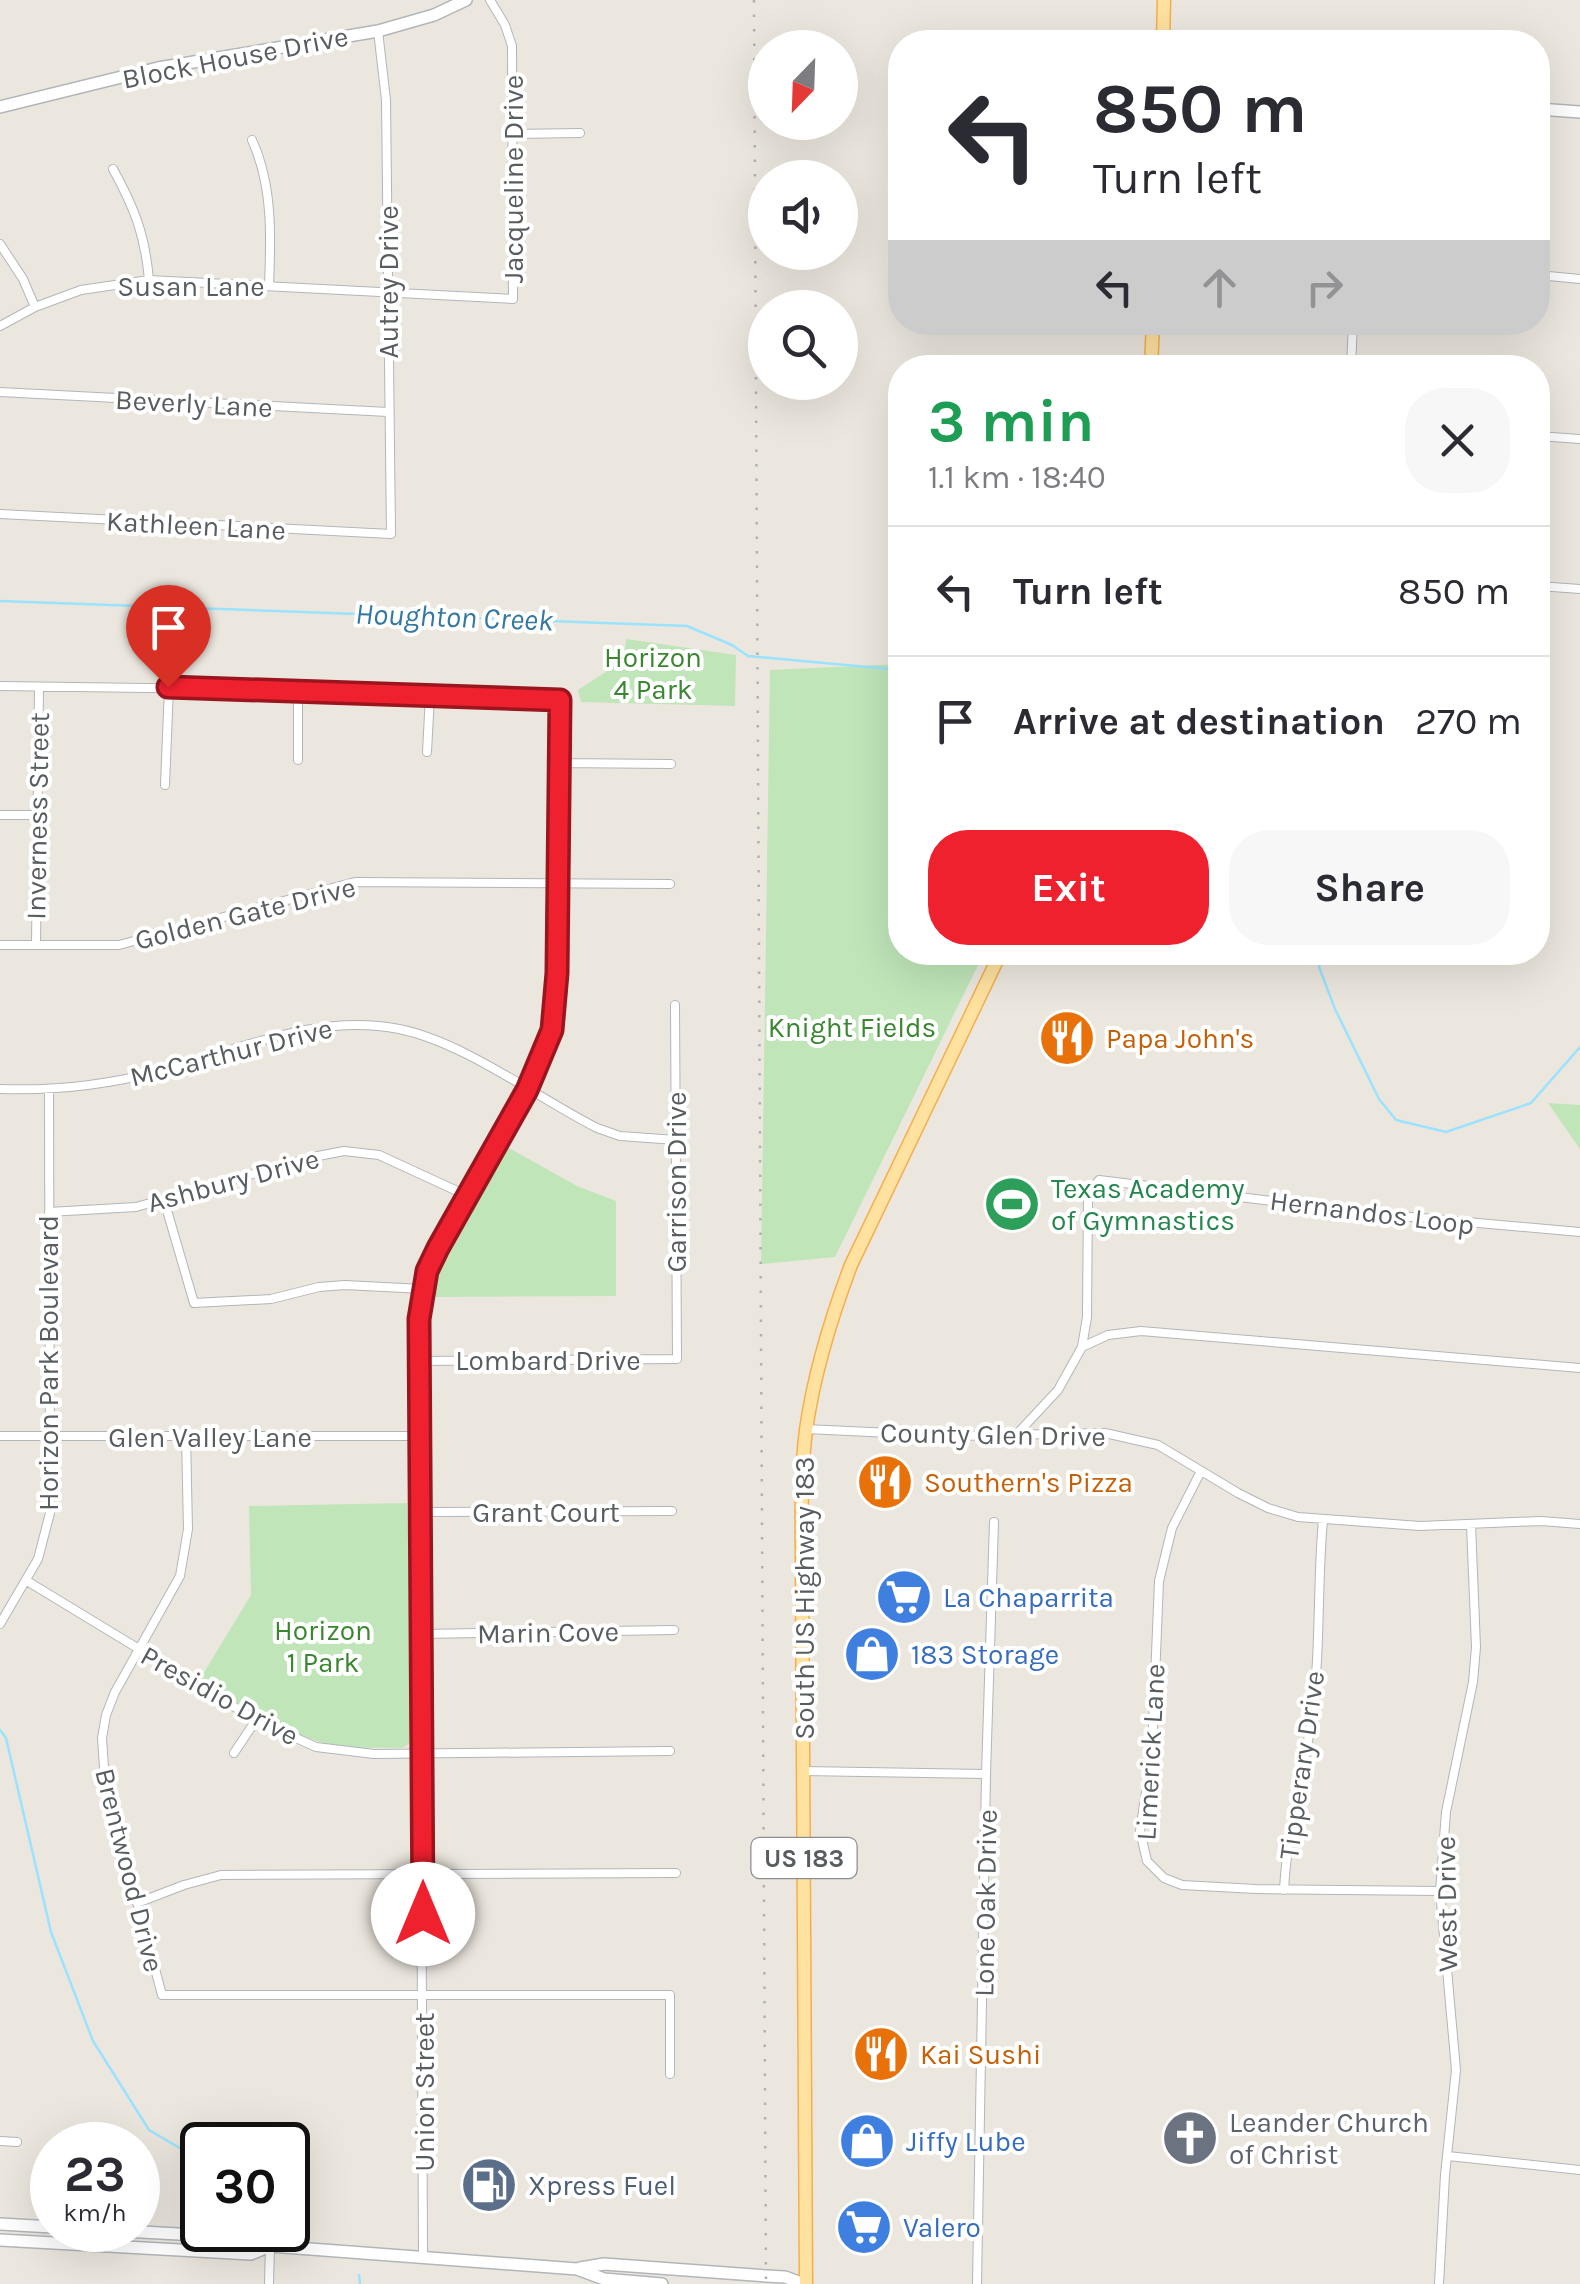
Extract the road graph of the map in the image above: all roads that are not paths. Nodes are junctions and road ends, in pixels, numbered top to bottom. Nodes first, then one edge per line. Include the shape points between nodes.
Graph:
1 (466, 0) edge
2 (490, 0) edge
3 (1164, 0) edge
4 (1163, 30) edge
5 (378, 31) junction
6 (1, 103) edge
7 (1550, 110) edge
8 (1580, 112) edge
9 (580, 133) dead end
10 (514, 134) junction
11 (252, 140) dead end
12 (113, 170) dead end
13 (0, 244) edge
14 (1550, 276) edge
15 (1580, 279) edge
16 (149, 280) junction
17 (269, 286) junction
18 (389, 292) junction
19 (34, 307) junction
20 (0, 326) edge
21 (0, 392) edge
22 (388, 412) junction
23 (1550, 437) edge
24 (1580, 439) edge
25 (0, 514) edge
26 (392, 534) joint
27 (1550, 587) edge
28 (1580, 588) edge
29 (0, 686) edge
30 (39, 686) junction
31 (168, 687) junction
32 (298, 690) junction
33 (430, 695) junction
34 (428, 752) dead end
35 (298, 760) dead end
36 (559, 762) junction
37 (671, 764) dead end
38 (165, 786) dead end
39 (0, 815) edge
40 (37, 815) junction
41 (558, 882) junction
42 (670, 884) dead end
43 (0, 945) edge
44 (36, 945) junction
45 (995, 965) edge
46 (675, 1005) dead end
47 (0, 1089) edge
48 (49, 1090) junction
49 (527, 1090) junction
50 (676, 1140) junction
51 (468, 1196) junction
52 (164, 1200) junction
53 (49, 1212) junction
54 (1580, 1232) edge
55 (423, 1289) junction
56 (1082, 1347) junction
57 (677, 1359) joint
58 (419, 1360) junction
59 (1580, 1368) edge
60 (806, 1429) junction
61 (1016, 1435) junction
62 (0, 1436) edge
63 (186, 1436) junction
64 (420, 1436) junction
65 (51, 1438) junction
66 (1201, 1471) junction
67 (672, 1511) dead end
68 (421, 1512) junction
69 (1323, 1520) junction
70 (994, 1522) dead end
71 (1580, 1524) edge
72 (1471, 1525) junction
73 (27, 1581) junction
74 (0, 1624) edge
75 (674, 1630) dead end
76 (422, 1634) junction
77 (140, 1651) junction
78 (256, 1720) junction
79 (670, 1751) dead end
80 (422, 1753) junction
81 (234, 1754) dead end
82 (803, 1770) junction
83 (986, 1774) junction
84 (676, 1872) dead end
85 (423, 1874) junction
86 (1284, 1890) junction
87 (1440, 1891) junction
88 (137, 1903) junction
89 (423, 1994) junction
90 (670, 2074) dead end
91 (0, 2141) edge
92 (16, 2142) dead end
93 (1448, 2156) junction
94 (1580, 2170) edge
95 (0, 2224) edge
96 (30, 2226) edge
97 (0, 2240) edge
98 (310, 2249) edge
99 (180, 2250) edge
100 (215, 2252) edge
101 (256, 2252) edge
102 (270, 2252) edge
103 (423, 2256) junction
104 (577, 2269) junction
105 (269, 2284) edge
106 (662, 2284) edge
107 (805, 2284) edge
108 (978, 2284) edge
109 (1439, 2284) edge

1 - 5 main road, Block House Drive
2 - 10 street, Jacqueline Drive via 512,46
3 - 4 main road
5 - 6 main road, Block House Drive
5 - 18 street, Autrey Drive via 386,100
7 - 8 main road
9 - 10 street
10 - 18 street, Jacqueline Drive via 513,299
11 - 17 street via 266,188
12 - 16 street via 142,230
13 - 19 street
14 - 15 street
16 - 17 street, Susan Lane
16 - 19 street, Susan Lane via 81,290
17 - 18 street, Susan Lane
18 - 22 street, Autrey Drive
19 - 20 street, Susan Lane
21 - 22 street, Beverly Lane
22 - 26 street, Autrey Drive
23 - 24 street
25 - 26 street, Kathleen Lane
27 - 28 street
29 - 30 street
30 - 31 street
30 - 40 street, Inverness Street
31 - 32 street
31 - 38 street
32 - 33 street
32 - 35 street
33 - 34 street
33 - 36 street, Union Street via 560,700
36 - 37 street
36 - 41 street, Union Street
39 - 40 street
40 - 44 street, Inverness Street
41 - 42 street, Golden Gate Drive
41 - 44 street, Golden Gate Drive via 355,882 130,942
41 - 49 street, Union Street via 552,1030
43 - 44 street, Golden Gate Drive
45 - 60 main road, South US Highway 183 / US 183 via 851,1265
46 - 50 street, Garrison Drive
47 - 48 street, McCarthur Drive
48 - 49 street, McCarthur Drive via 158,1072 310,1028 370,1024 430,1038
48 - 53 street, Horizon Park Boulevard
49 - 50 street, McCarthur Drive via 597,1128
49 - 51 street, Union Street
50 - 57 street, Garrison Drive
51 - 52 street, Ashbury Drive via 379,1154 344,1151
51 - 55 street, Union Street
52 - 53 street, Ashbury Drive
52 - 55 street via 194,1303 270,1299 344,1285
53 - 65 street, Horizon Park Boulevard
54 - 56 street, Hernandos Loop via 1099,1180 1088,1194
55 - 58 street, Union Street
56 - 59 street via 1141,1332
56 - 61 street, Hernandos Loop via 1058,1390
57 - 58 street, Lombard Drive
58 - 64 street, Union Street
60 - 61 street, County Glen Drive
60 - 82 main road, South US Highway 183 / US 183
61 - 66 street, County Glen Drive via 1132,1437
62 - 65 street, Glen Valley Lane
63 - 64 street, Glen Valley Lane
63 - 65 street, Glen Valley Lane
63 - 77 street, Brentwood Drive via 185,1556 171,1598
64 - 68 street, Union Street
65 - 73 street, Horizon Park Boulevard via 50,1514
66 - 69 street, County Glen Drive via 1268,1508
66 - 86 street, Limerick Lane via 1172,1528 1159,1581 1152,1752 1140,1842 1147,1861 1182,1885
67 - 68 street, Grant Court
68 - 76 street, Union Street
69 - 72 street, County Glen Drive
69 - 86 street, Tipperary Drive via 1316,1679
70 - 83 street, Lone Oak Drive
71 - 72 street, County Glen Drive
72 - 87 street, West Drive via 1476,1647 1446,1812
73 - 74 street, Horizon Park Boulevard
73 - 77 street, Presidio Drive
75 - 76 street, Marin Cove
76 - 80 street, Union Street
77 - 78 street, Presidio Drive
77 - 88 street, Brentwood Drive via 106,1715 101,1759
78 - 80 street, Presidio Drive via 337,1752
78 - 81 street
79 - 80 street, Presidio Drive
80 - 85 street, Union Street
82 - 83 street
82 - 107 main road, South US Highway 183 / US 183
83 - 108 street, Lone Oak Drive
84 - 85 street
85 - 88 street via 221,1875
85 - 89 street, Union Street
86 - 87 street, Limerick Lane
87 - 93 street, West Drive via 1456,2070
88 - 89 street, Brentwood Drive via 162,1996
89 - 90 street, Brentwood Drive via 670,1994
89 - 103 street, Union Street
91 - 92 street
93 - 94 street
93 - 109 street, West Drive
95 - 96 main road
97 - 99 main road
98 - 103 main road
100 - 101 main road
102 - 105 street
103 - 104 main road
104 - 106 main road
104 - 107 main road via 604,2264

